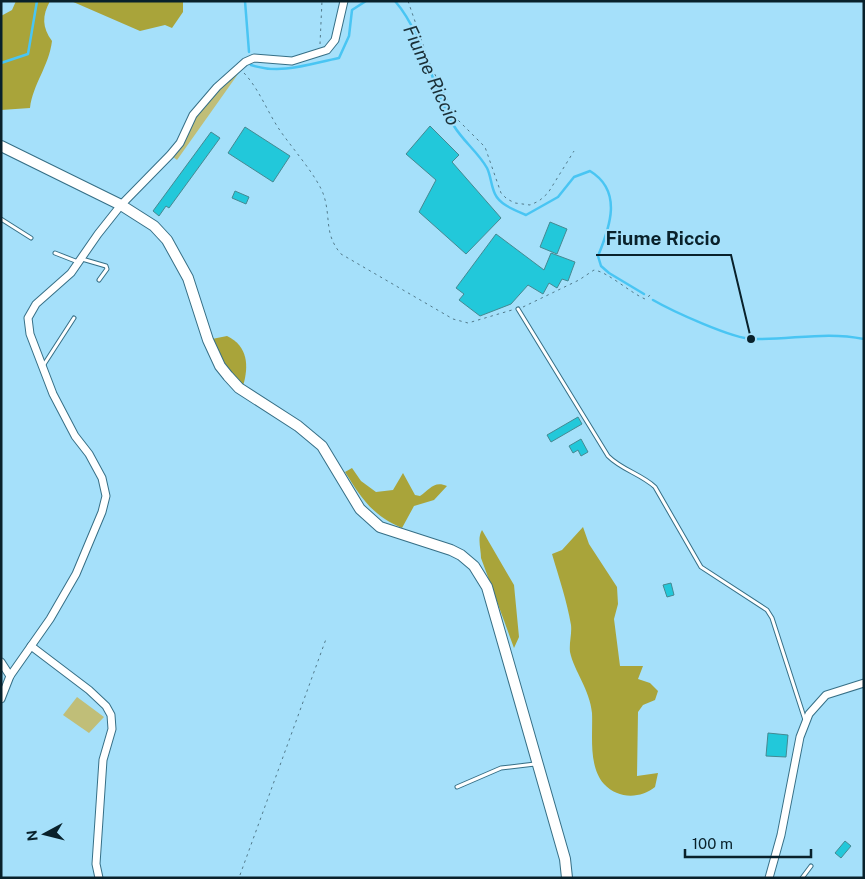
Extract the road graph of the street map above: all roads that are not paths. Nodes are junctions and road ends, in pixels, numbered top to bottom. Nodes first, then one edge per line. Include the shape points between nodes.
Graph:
1 (344, 1) edge
2 (1, 146) edge
3 (121, 205) junction
4 (1, 219) edge
5 (31, 238) dead end
6 (56, 253) dead end
7 (79, 260) junction
8 (99, 280) dead end
9 (518, 309) road end
10 (74, 318) dead end
11 (42, 366) junction
12 (30, 646) junction
13 (1, 662) edge
14 (10, 676) junction
15 (864, 683) edge
16 (1, 699) edge
17 (806, 721) junction
18 (539, 763) junction
19 (458, 787) dead end
20 (811, 866) dead end
21 (99, 878) edge
22 (567, 878) edge
23 (769, 878) edge
24 (802, 878) edge

1 - 3 street via 335,40 327,50 292,61 254,58 242,64 201,103 180,143
2 - 3 street
3 - 7 street
3 - 18 street via 154,226 168,240 188,278 220,366 239,388 298,426 322,446 360,509 380,527 451,550 474,566 486,588
4 - 5 lane
6 - 7 lane
7 - 8 lane via 106,266
7 - 11 street via 71,273 36,304 28,318 30,334
9 - 17 lane via 608,456 655,487 701,567 767,610
10 - 11 lane
11 - 12 street via 75,436 102,478 106,496 76,574
12 - 14 street
12 - 21 street via 89,690 106,706 110,715 112,729 101,778 96,864
13 - 14 street
14 - 16 street
15 - 17 street via 826,695 814,706
17 - 23 street
18 - 19 lane via 502,768
18 - 22 street
20 - 24 lane

